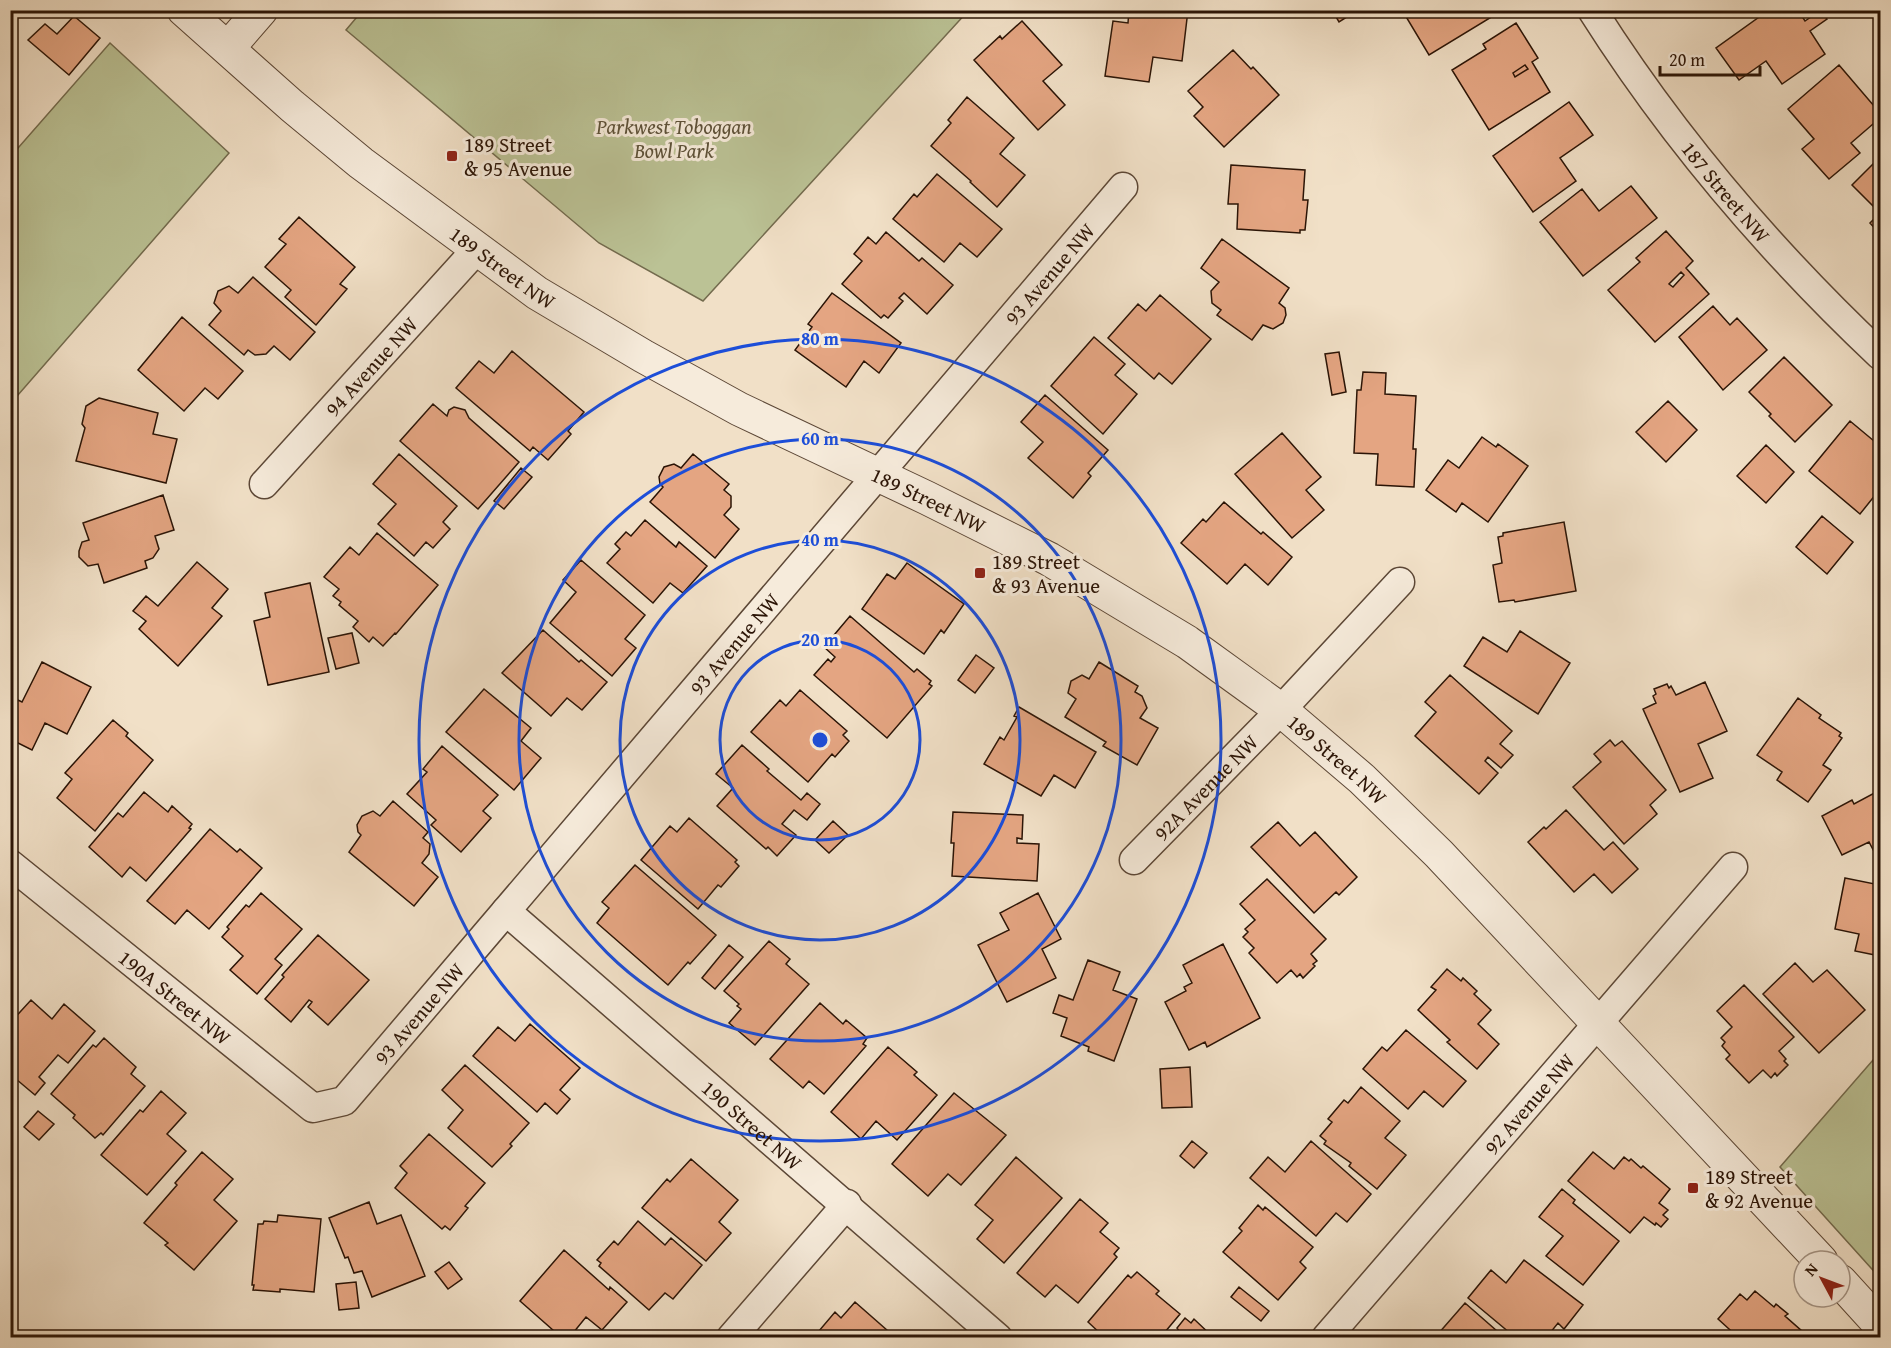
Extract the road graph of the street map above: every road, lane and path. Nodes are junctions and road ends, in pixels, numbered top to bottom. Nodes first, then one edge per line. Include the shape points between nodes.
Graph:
1 (184, 10) edge
2 (261, 10) edge
3 (1592, 10) edge
4 (228, 48) junction
5 (1123, 187) dead end
6 (477, 249) junction
7 (1881, 355) edge
8 (878, 476) junction
9 (264, 484) dead end
10 (1400, 582) dead end
11 (1281, 710) junction
12 (1134, 860) dead end
13 (10, 864) edge
14 (1732, 867) dead end
15 (506, 910) junction
16 (1598, 1022) junction
17 (344, 1101) joint
18 (847, 1204) junction
19 (1810, 1249) edge
20 (1852, 1294) edge
21 (1881, 1325) edge
22 (731, 1338) edge
23 (998, 1338) edge
24 (1326, 1338) edge

1 - 4 street, 189 Street NW
2 - 4 street
3 - 7 street, 187 Street NW via 1663,114 1727,194 1800,276
4 - 6 street, 189 Street NW via 361,163
5 - 8 street, 93 Avenue NW
6 - 8 street, 189 Street NW via 537,293 643,356 739,409
6 - 9 street, 94 Avenue NW
8 - 11 street, 189 Street NW via 1049,559 1187,642
8 - 15 street, 93 Avenue NW
10 - 11 street, 92A Avenue NW
11 - 12 street, 92A Avenue NW
11 - 16 street, 189 Street NW via 1362,779 1439,854
13 - 17 street, 190A Street NW via 312,1108
14 - 16 street, 92 Avenue NW
15 - 17 street, 93 Avenue NW
15 - 18 street, 190 Street NW
16 - 19 street, 189 Street NW
16 - 24 street, 92 Avenue NW
18 - 22 street
18 - 23 street, 190 Street NW
20 - 21 street

